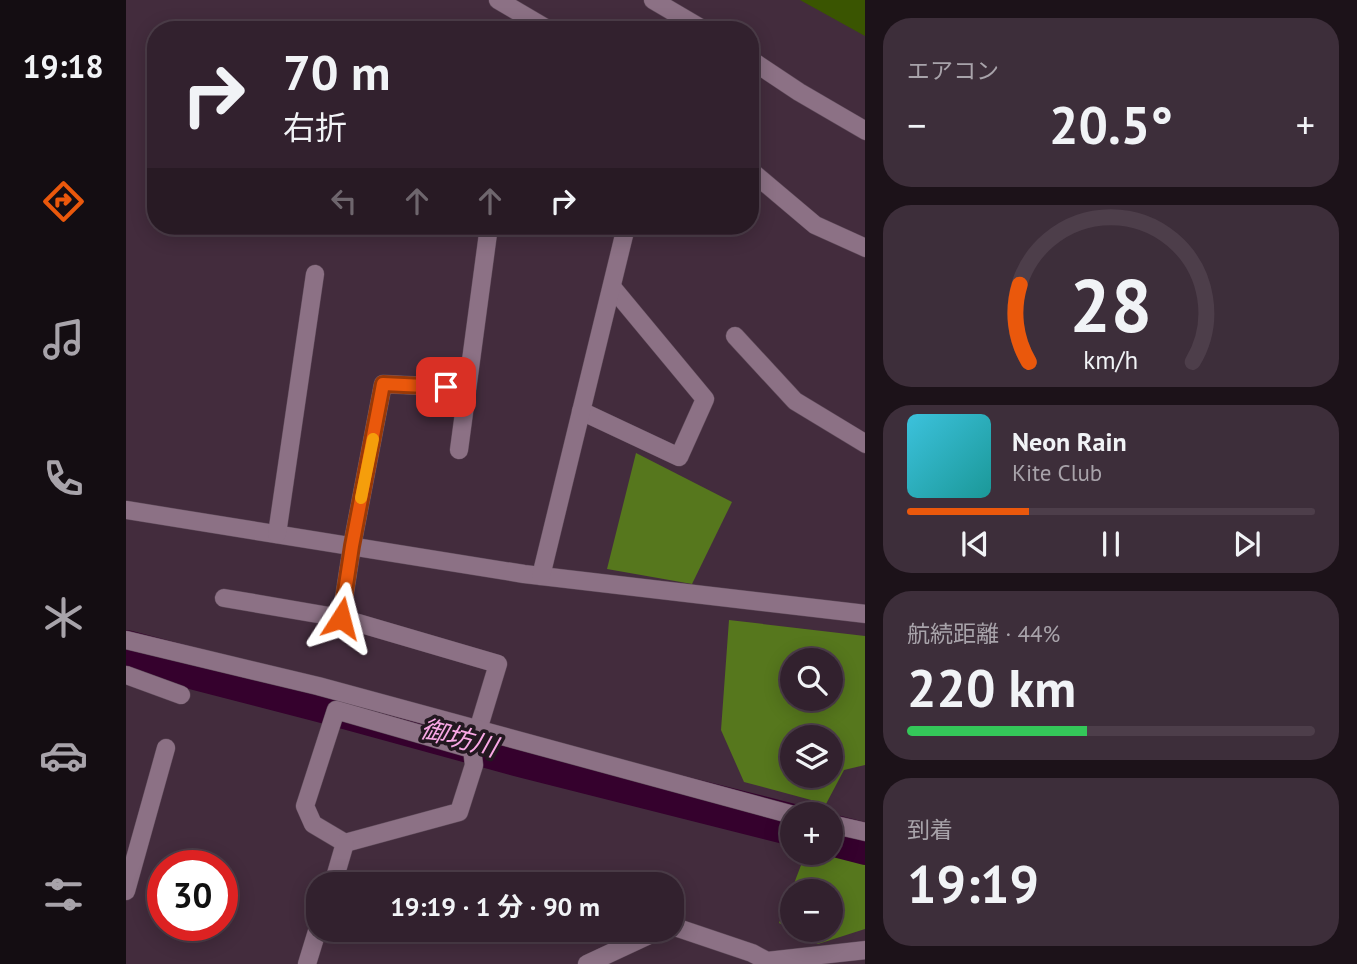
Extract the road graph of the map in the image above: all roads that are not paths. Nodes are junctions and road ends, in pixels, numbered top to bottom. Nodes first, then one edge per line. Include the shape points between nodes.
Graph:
1 (498, 0) edge
2 (653, 0) edge
3 (534, 21) edge
4 (689, 21) edge
5 (759, 65) edge
6 (865, 131) edge
7 (759, 178) edge
8 (488, 235) edge
9 (624, 235) edge
10 (865, 248) edge
11 (315, 274) dead end
12 (611, 288) junction
13 (735, 336) dead end
14 (467, 388) junction
15 (582, 411) junction
16 (865, 444) edge
17 (459, 450) dead end
18 (126, 510) edge
19 (277, 534) junction
20 (352, 546) junction
21 (541, 576) junction
22 (224, 598) dead end
23 (865, 614) edge
24 (341, 618) junction
25 (126, 640) edge
26 (126, 676) edge
27 (181, 695) dead end
28 (478, 730) junction
29 (166, 748) dead end
30 (780, 811) edge
31 (843, 827) edge
32 (865, 832) edge
33 (345, 843) junction
34 (337, 872) edge
35 (126, 891) edge
36 (684, 930) edge
37 (314, 942) edge
38 (634, 942) edge
39 (865, 950) edge
40 (766, 962) edge
41 (307, 964) edge
42 (587, 964) edge

1 - 3 street
2 - 4 street
5 - 6 street
7 - 10 street via 815,225
8 - 14 street
9 - 12 street
11 - 19 street
12 - 15 street
12 - 15 street via 705,399 678,457
13 - 16 street via 795,401
14 - 17 street
14 - 20 street via 383,384
15 - 21 street
18 - 19 street
19 - 20 street
20 - 21 street
20 - 24 street
21 - 23 street
22 - 24 street
24 - 28 street via 498,664
25 - 28 street
26 - 27 street
28 - 30 street
29 - 35 street
31 - 32 street
33 - 33 street via 313,824 305,806 336,710 472,750 474,765 459,811
33 - 34 street
36 - 40 street
37 - 41 street
38 - 42 street
39 - 40 street

